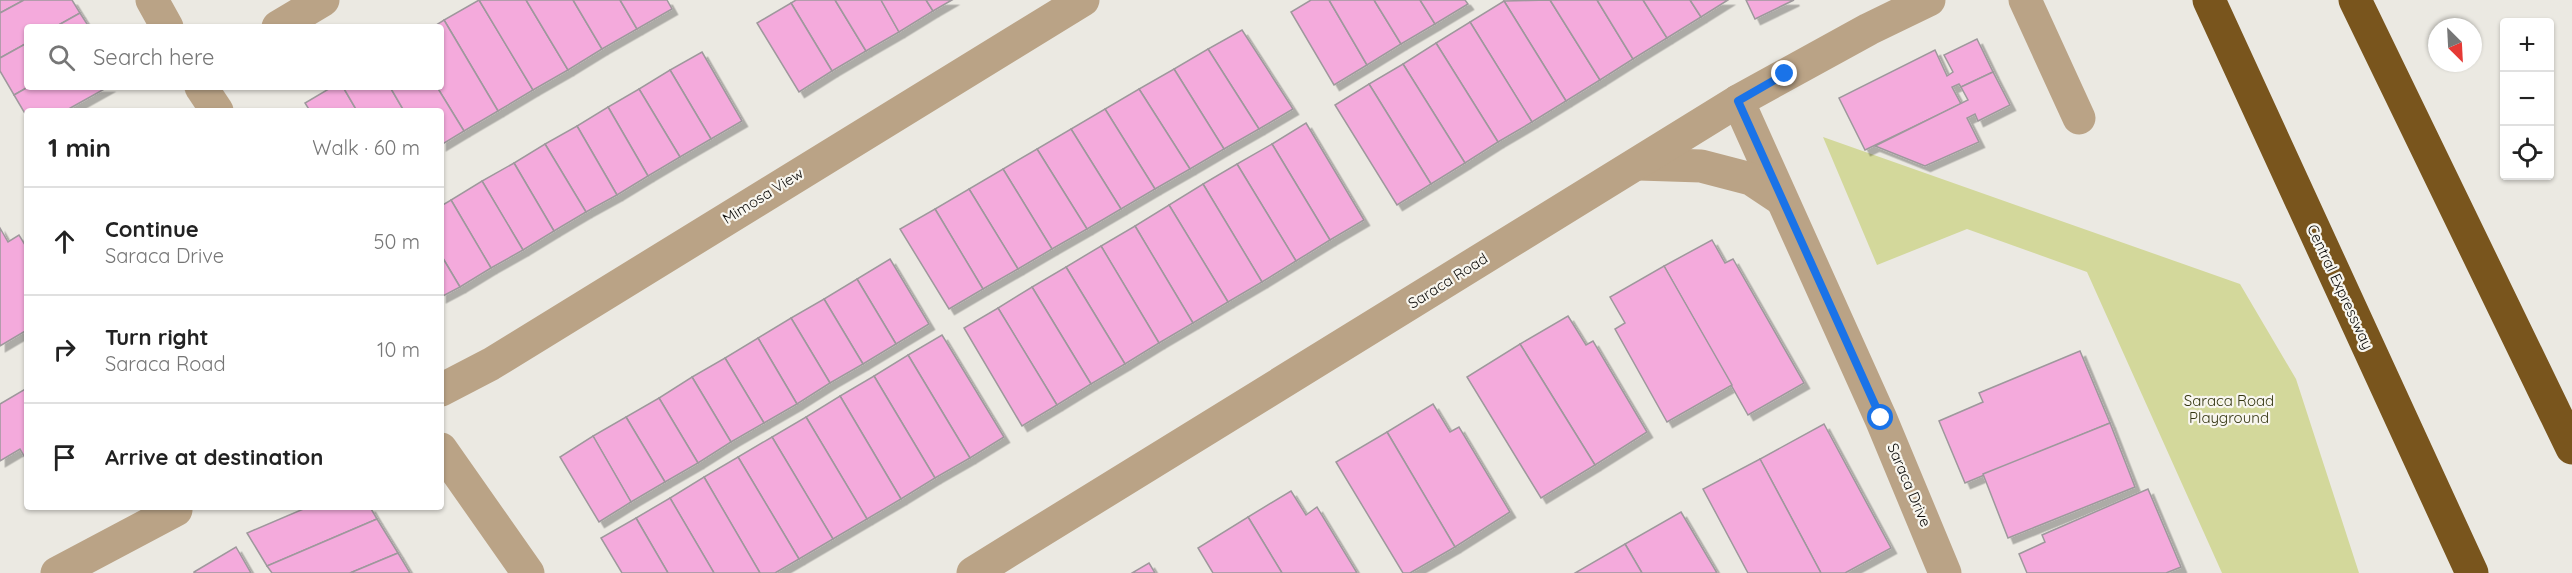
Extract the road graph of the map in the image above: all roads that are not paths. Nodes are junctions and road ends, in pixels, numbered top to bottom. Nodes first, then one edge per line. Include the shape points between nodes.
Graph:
1 (152, 0) edge
2 (323, 0) edge
3 (1083, 0) edge
4 (1929, 0) edge
5 (2025, 0) edge
6 (2210, 0) edge
7 (2355, 0) edge
8 (165, 24) edge
9 (283, 24) edge
10 (203, 90) edge
11 (1738, 101) junction
12 (215, 108) edge
13 (2079, 118) dead end
14 (1639, 164) junction
15 (1781, 200) junction
16 (444, 388) edge
17 (2572, 448) edge
18 (444, 453) edge
19 (176, 510) dead end
20 (57, 573) edge
21 (528, 573) edge
22 (973, 573) edge
23 (1945, 573) edge
24 (2472, 573) edge

1 - 8 street
2 - 9 street
3 - 16 street, Mimosa View via 491,364
4 - 11 street, Saraca Road
5 - 13 street
6 - 24 highway, Central Expressway
7 - 17 highway
10 - 12 street
11 - 14 street, Saraca Road
11 - 15 street, Saraca Drive
14 - 15 street via 1701,166 1750,179
14 - 22 street, Saraca Road
15 - 23 street, Saraca Drive via 1881,418
18 - 21 street
19 - 20 street

